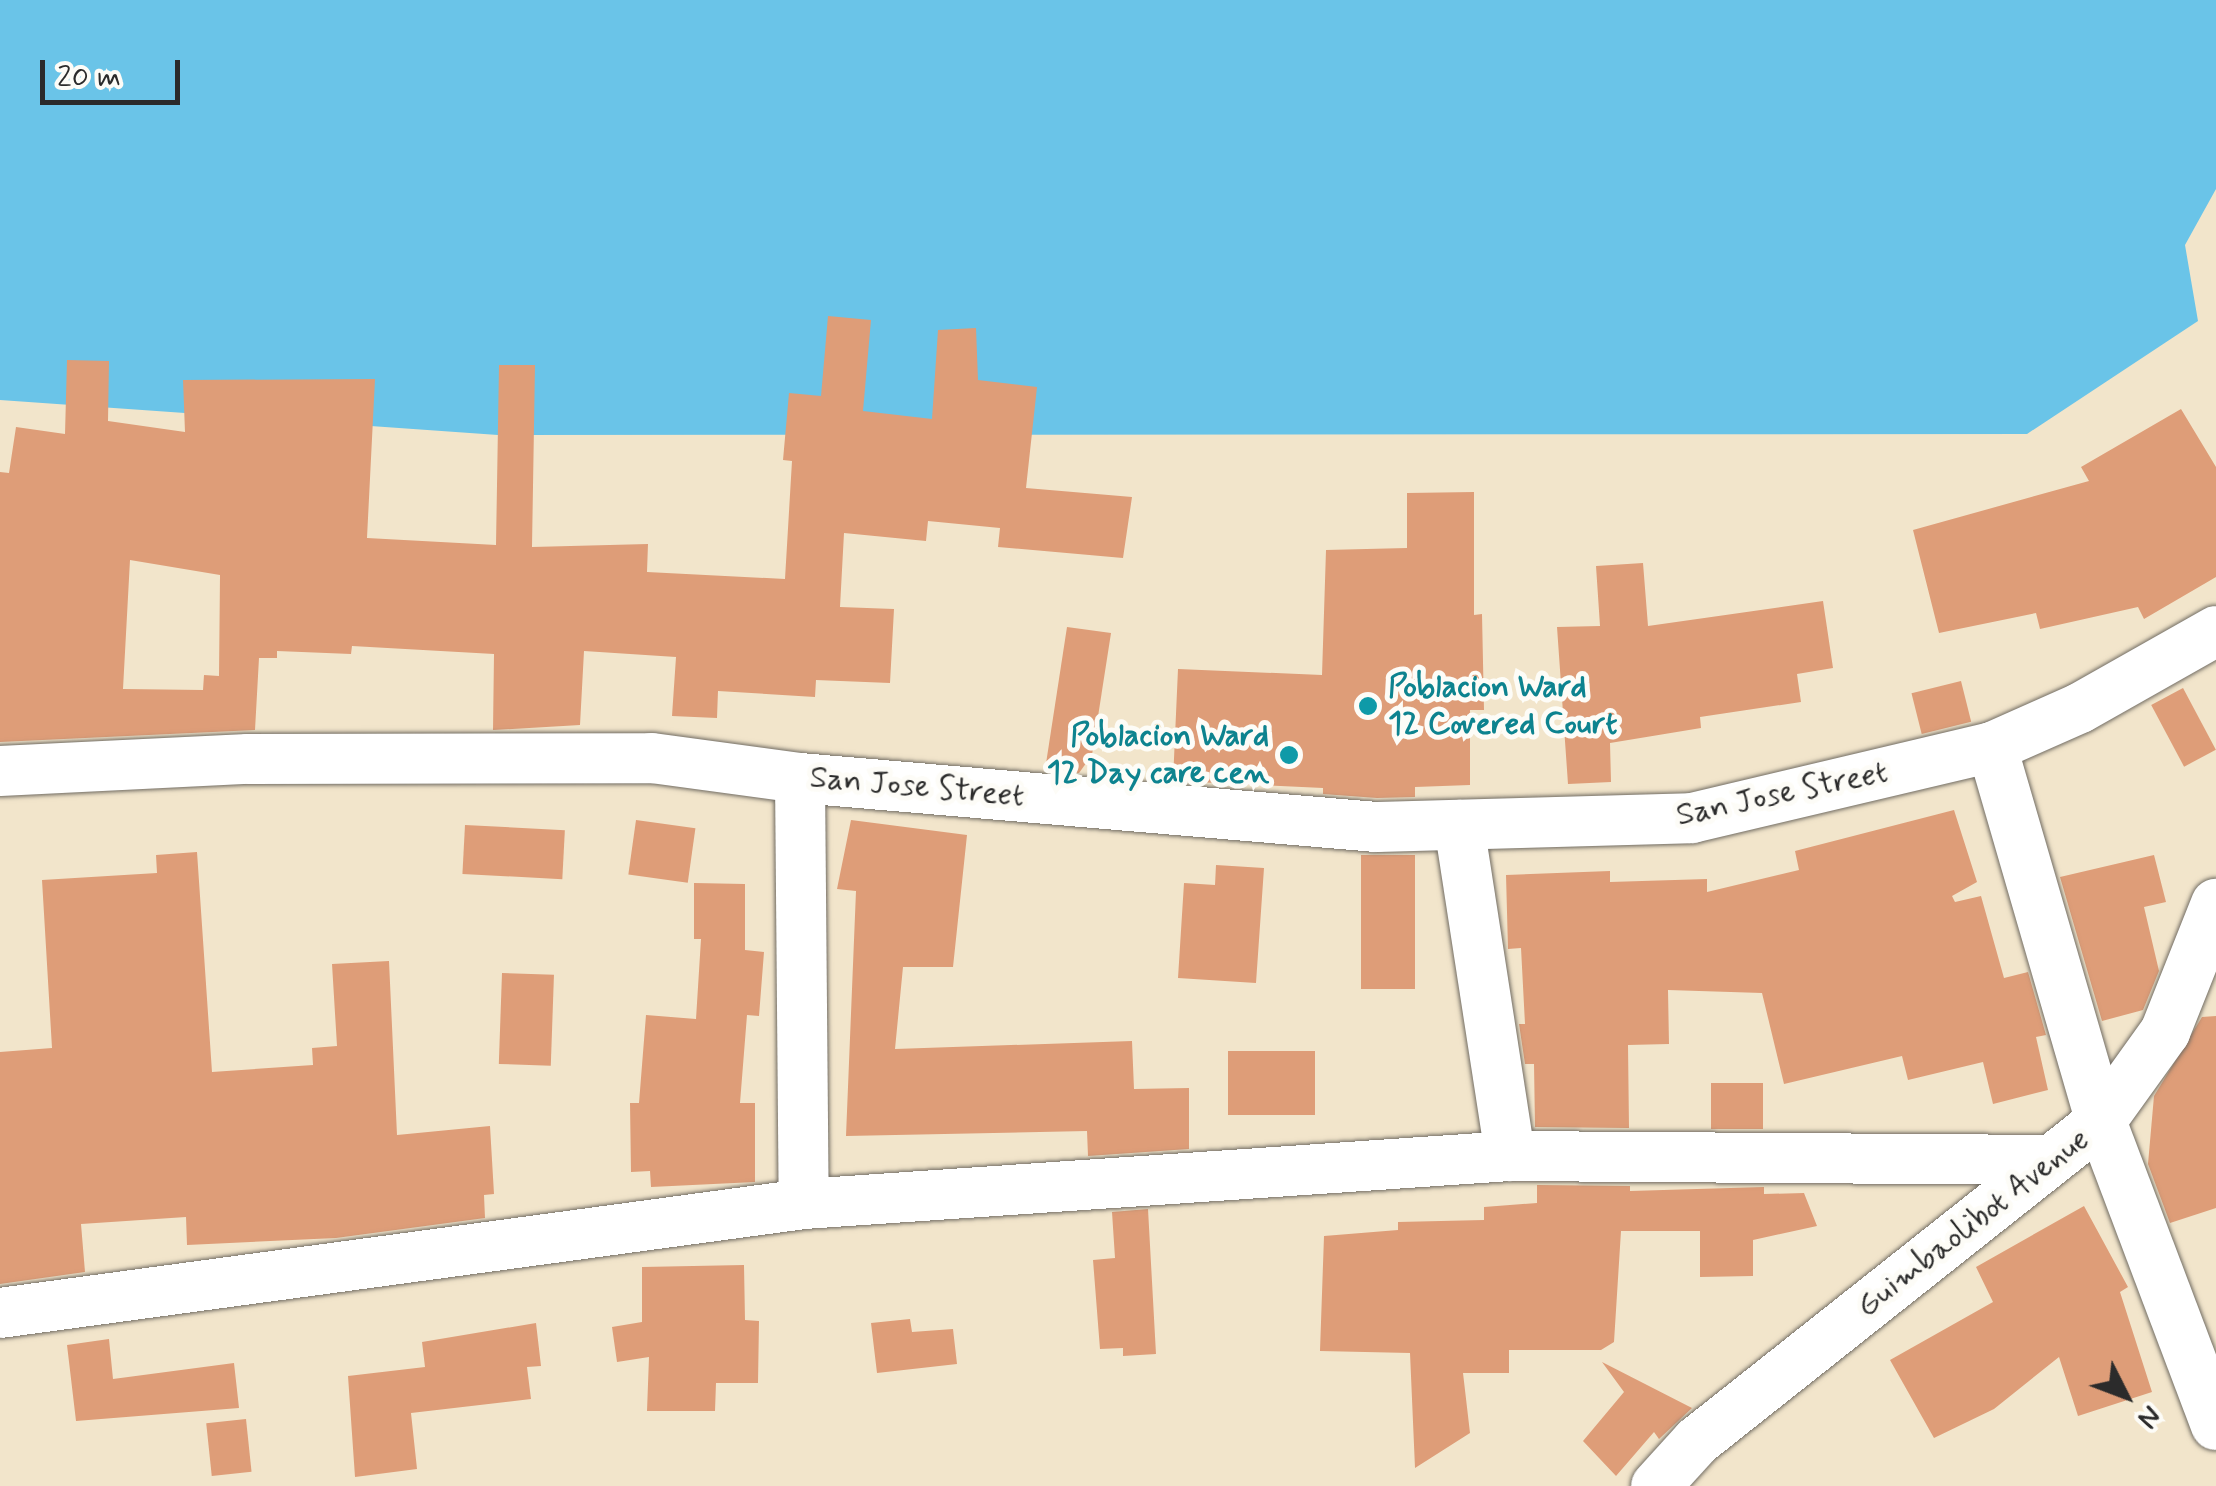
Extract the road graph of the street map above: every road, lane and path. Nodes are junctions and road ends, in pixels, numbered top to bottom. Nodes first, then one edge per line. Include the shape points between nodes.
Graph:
1 (2216, 630) edge
2 (1992, 748) junction
3 (0, 771) edge
4 (800, 778) junction
5 (1459, 825) junction
6 (2216, 904) edge
7 (2102, 1122) junction
8 (1510, 1156) junction
9 (2051, 1160) junction
10 (804, 1204) junction
11 (0, 1313) edge
12 (2216, 1425) edge
13 (1656, 1486) edge

1 - 2 street, San Jose Street via 2080,708
2 - 5 street, San Jose Street via 1692,818
2 - 7 street
3 - 4 street, San Jose Street via 531,755 652,758
4 - 5 street, San Jose Street via 1376,827
4 - 10 street
5 - 8 street
6 - 7 street, Guimbaolibot Avenue via 2165,1032
7 - 9 street, Guimbaolibot Avenue
7 - 12 street
8 - 9 street
8 - 10 street
9 - 13 street, Guimbaolibot Avenue via 1697,1441
10 - 11 street

